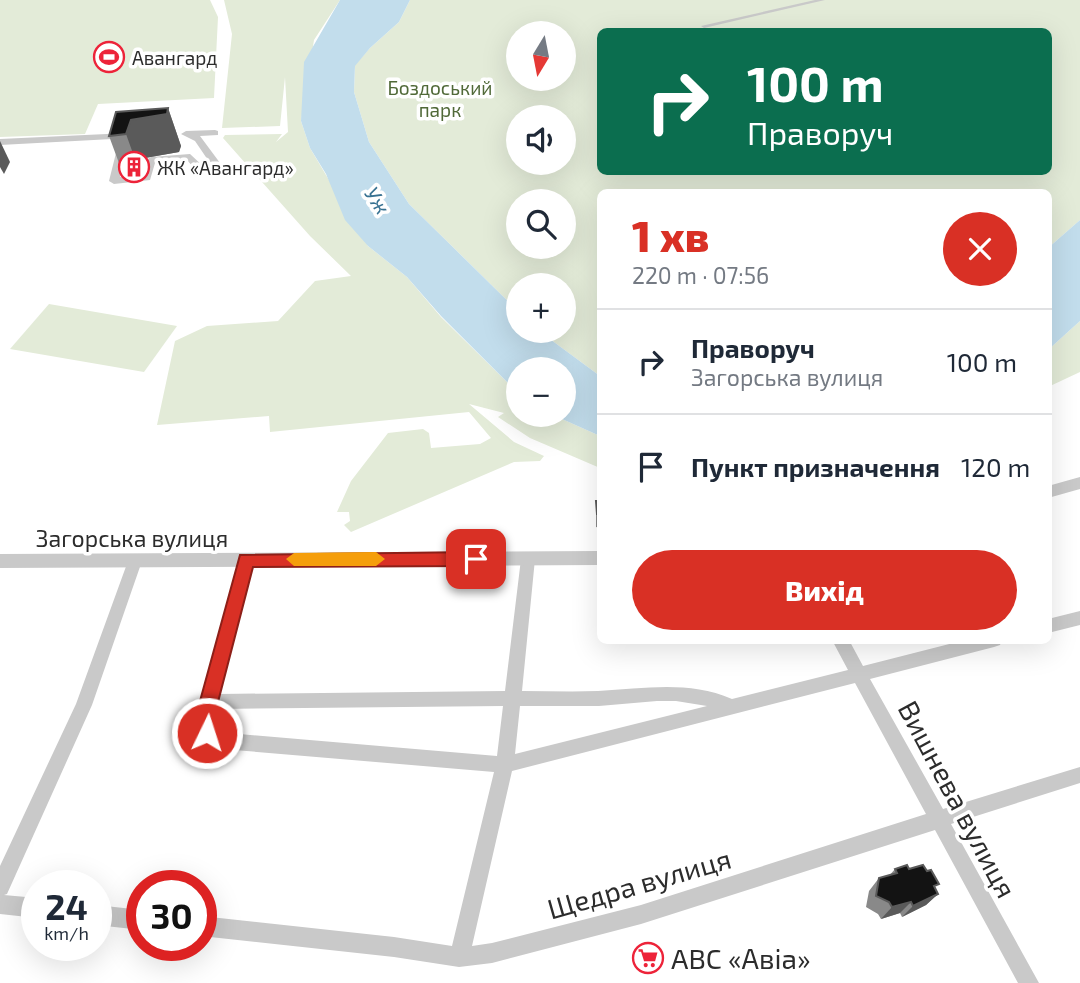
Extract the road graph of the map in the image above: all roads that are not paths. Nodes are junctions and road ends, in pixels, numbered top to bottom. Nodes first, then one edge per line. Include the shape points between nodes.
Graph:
1 (789, 0) edge
2 (822, 0) edge
3 (696, 22) dead end
4 (704, 26) dead end
5 (215, 133) dead end
6 (173, 134) dead end
7 (186, 134) junction
8 (123, 136) junction
9 (136, 136) edge
10 (0, 142) edge
11 (1080, 483) edge
12 (1052, 491) edge
13 (597, 558) edge
14 (528, 559) junction
15 (246, 560) junction
16 (0, 561) edge
17 (135, 561) junction
18 (1080, 618) edge
19 (1052, 625) edge
20 (842, 644) edge
21 (979, 644) edge
22 (860, 676) junction
23 (513, 696) junction
24 (208, 702) junction
25 (731, 707) junction
26 (505, 765) junction
27 (1080, 775) edge
28 (938, 817) junction
29 (0, 887) edge
30 (0, 904) edge
31 (21, 906) edge
32 (217, 928) edge
33 (459, 957) junction
34 (1029, 983) edge

1 - 3 street
2 - 4 street
5 - 7 street
6 - 7 street
7 - 8 street via 198,139 218,167 203,173 190,157 151,160 146,178 114,181
8 - 9 street
8 - 10 street
11 - 12 street
13 - 14 street, Загорська вулиця
14 - 15 street, Загорська вулиця
14 - 23 street
15 - 17 street, Загорська вулиця
15 - 24 street
16 - 17 street, Загорська вулиця
17 - 29 street via 84,705
18 - 19 street
20 - 22 street, Вишнева вулиця
21 - 22 street
22 - 25 street
22 - 28 street, Вишнева вулиця
23 - 24 street
23 - 25 street via 684,695 714,698
23 - 26 street
24 - 26 street via 204,723 207,733 216,739
25 - 26 street
26 - 33 street
27 - 28 street, Щедра вулиця
28 - 33 street, Щедра вулиця via 629,916 522,946
28 - 34 street, Вишнева вулиця
30 - 31 street
32 - 33 street, Щедра вулиця

